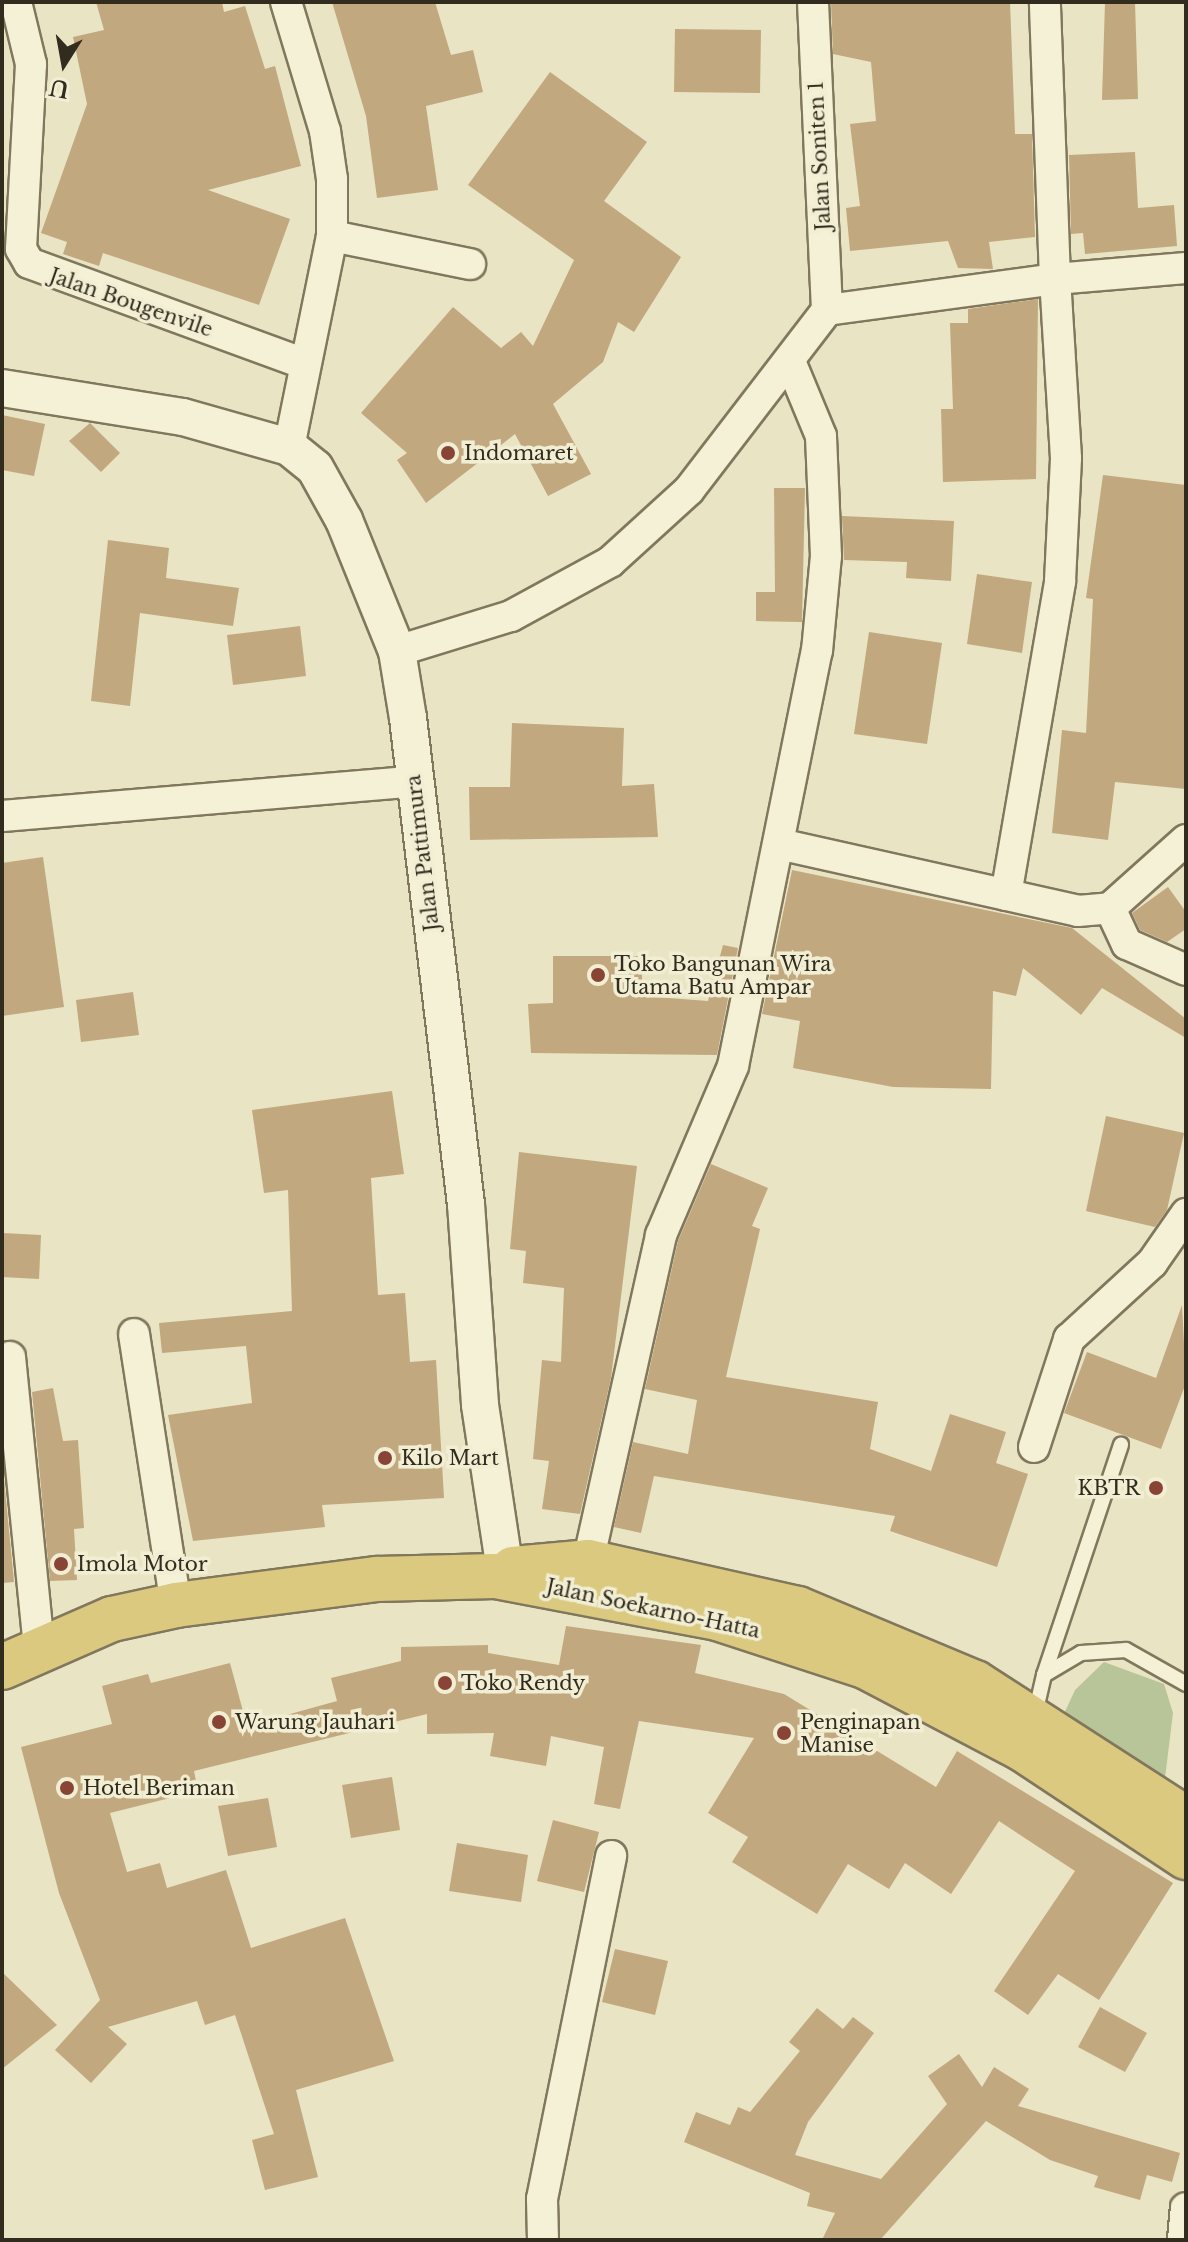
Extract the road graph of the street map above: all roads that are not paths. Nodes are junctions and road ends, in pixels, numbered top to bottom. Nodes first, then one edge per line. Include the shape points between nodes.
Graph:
1 (16, 2) edge
2 (286, 2) edge
3 (813, 2) edge
4 (1045, 2) edge
5 (332, 236) junction
6 (470, 264) dead end
7 (1186, 268) edge
8 (1055, 279) junction
9 (827, 310) junction
10 (790, 361) junction
11 (305, 364) junction
12 (2, 388) edge
13 (289, 447) junction
14 (397, 651) junction
15 (415, 781) junction
16 (2, 816) edge
17 (1186, 840) edge
18 (779, 844) junction
19 (1006, 895) junction
20 (1110, 908) junction
21 (1186, 970) edge
22 (1186, 1214) edge
23 (134, 1334) dead end
24 (10, 1357) dead end
25 (1121, 1445) dead end
26 (1034, 1447) dead end
27 (588, 1562) junction
28 (502, 1575) junction
29 (176, 1605) junction
30 (20, 1658) edge
31 (1044, 1675) junction
32 (1186, 1684) edge
33 (1028, 1736) junction
34 (1185, 1821) edge
35 (611, 1856) dead end
36 (1186, 2208) edge
37 (543, 2240) edge
38 (1183, 2240) edge

1 - 11 street, Jalan Bougenvile via 31,64 21,249 29,263
2 - 5 street via 325,131
3 - 9 street, Jalan Soniten 1
4 - 8 street
5 - 6 street
5 - 11 street
7 - 8 street
8 - 9 street
8 - 19 street via 1066,458 1060,581
9 - 10 street
10 - 14 street via 689,490 610,562 511,616
10 - 18 street via 821,436 826,556 817,651
11 - 13 street
12 - 13 street, Jalan Pattimura via 183,417
13 - 14 street, Jalan Pattimura via 315,468 344,520
14 - 15 street, Jalan Pattimura
15 - 16 street
15 - 28 street, Jalan Pattimura via 466,1204 480,1405
17 - 20 street
18 - 19 street
18 - 27 street via 733,1066 661,1235
19 - 20 street via 1078,911
20 - 21 street via 1127,944
22 - 26 street via 1152,1263 1069,1339
23 - 29 street
24 - 30 street
25 - 31 lane
27 - 28 highway, Jalan Soekarno-Hatta
27 - 33 highway, Jalan Soekarno-Hatta via 798,1609 975,1683
28 - 29 highway, Jalan Soekarno-Hatta via 377,1579
28 - 33 highway, Jalan Soekarno-Hatta via 717,1618 806,1645
29 - 30 highway, Jalan Soekarno-Hatta via 112,1619
31 - 32 lane via 1081,1653 1104,1649 1147,1659
31 - 33 lane
33 - 34 highway, Jalan Soekarno-Hatta
35 - 37 street via 542,2199
36 - 38 street

